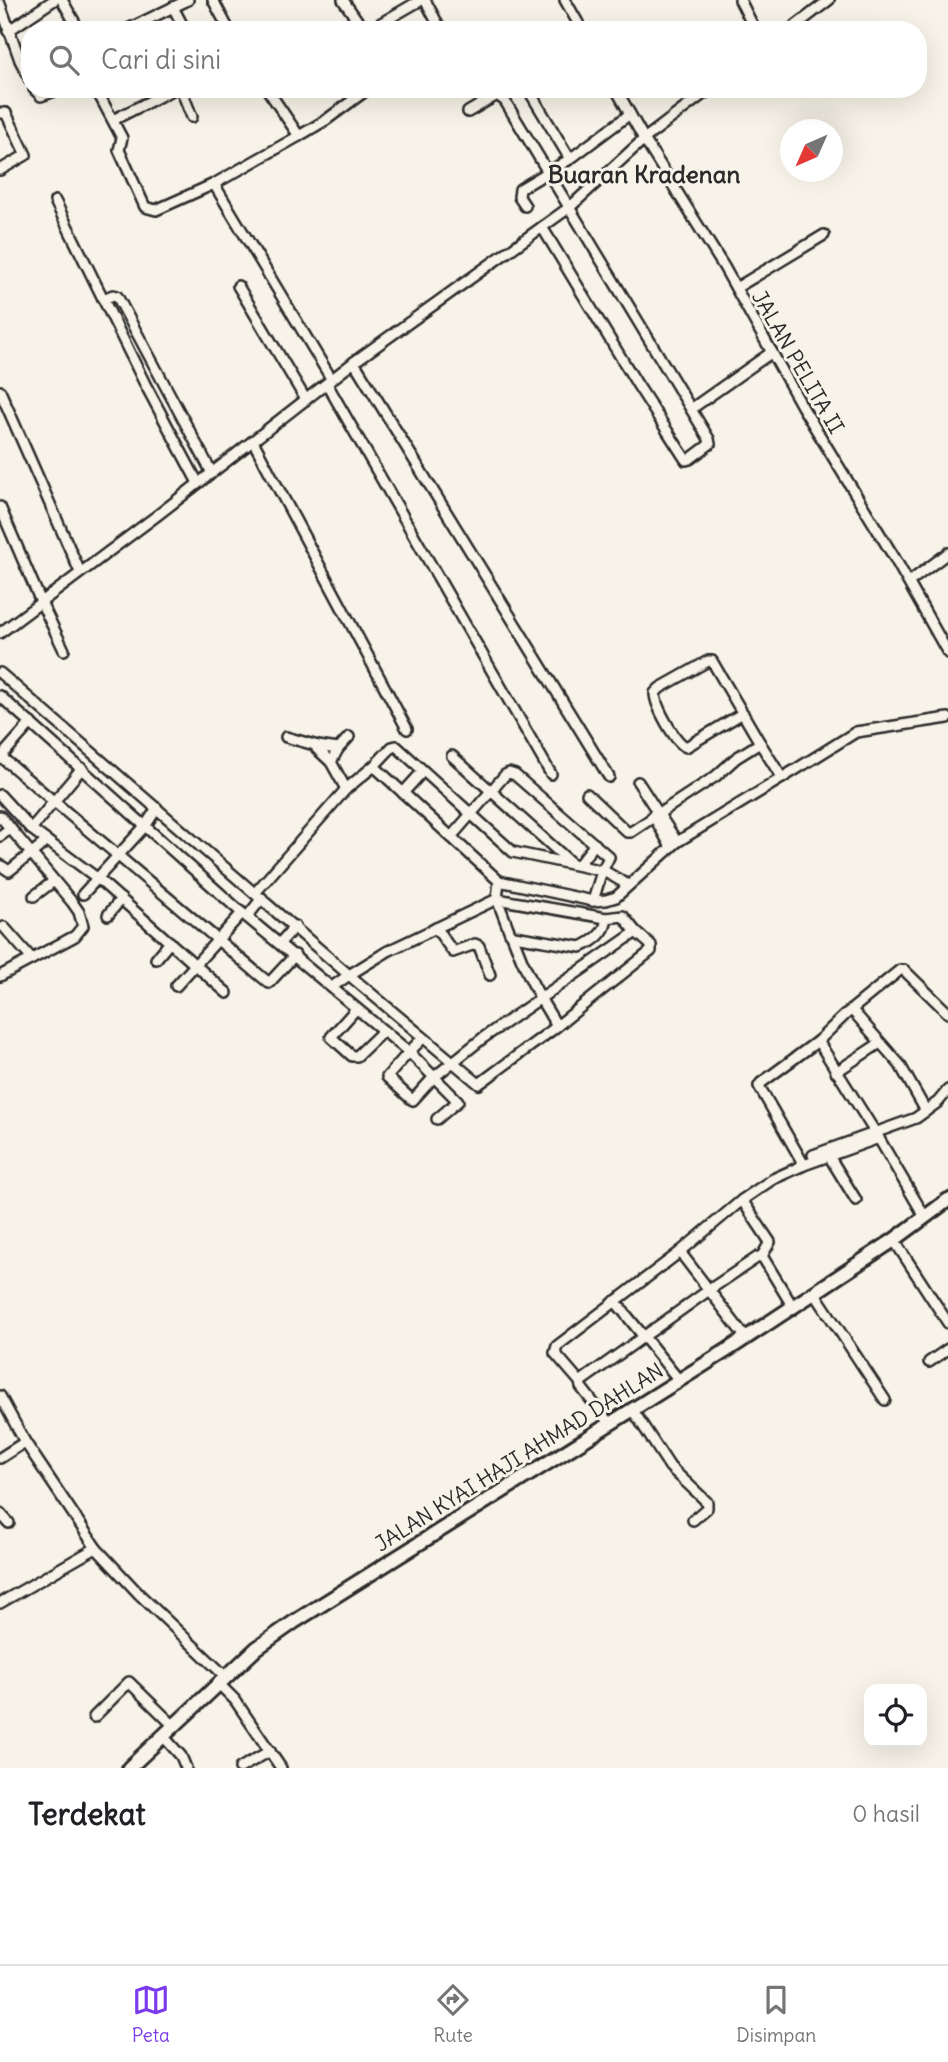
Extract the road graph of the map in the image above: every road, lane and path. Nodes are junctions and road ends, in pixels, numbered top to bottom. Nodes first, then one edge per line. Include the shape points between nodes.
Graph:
1 (54, 0) edge
2 (62, 0) edge
3 (188, 0) edge
4 (343, 0) edge
5 (423, 0) edge
6 (565, 0) edge
7 (740, 0) edge
8 (829, 0) edge
9 (215, 1) edge
10 (0, 4) edge
11 (173, 7) junction
12 (23, 21) edge
13 (73, 21) edge
14 (144, 21) edge
15 (180, 21) edge
16 (225, 21) edge
17 (360, 21) edge
18 (384, 21) edge
19 (436, 21) edge
20 (577, 21) edge
21 (750, 21) edge
22 (802, 21) edge
23 (21, 22) edge
24 (8, 31) junction
25 (20, 60) edge
26 (101, 98) edge
27 (156, 98) edge
28 (185, 98) edge
29 (273, 98) edge
30 (356, 98) edge
31 (493, 98) edge
32 (502, 98) edge
33 (533, 98) edge
34 (621, 98) edge
35 (698, 98) edge
36 (468, 112) dead end
37 (0, 113) edge
38 (630, 114) junction
39 (192, 117) dead end
40 (113, 120) junction
41 (299, 136) junction
42 (644, 139) junction
43 (570, 159) junction
44 (0, 170) edge
45 (547, 174) junction
46 (215, 185) junction
47 (55, 201) dead end
48 (525, 206) dead end
49 (570, 206) junction
50 (542, 227) junction
51 (824, 235) dead end
52 (238, 286) dead end
53 (736, 288) junction
54 (103, 299) junction
55 (772, 352) junction
56 (355, 362) junction
57 (329, 382) junction
58 (0, 391) edge
59 (306, 400) junction
60 (691, 409) junction
61 (185, 423) junction
62 (169, 430) junction
63 (253, 441) junction
64 (212, 473) junction
65 (198, 483) junction
66 (0, 507) edge
67 (948, 553) edge
68 (80, 572) junction
69 (909, 582) junction
70 (41, 602) junction
71 (0, 633) edge
72 (64, 650) dead end
73 (948, 653) edge
74 (0, 673) edge
75 (0, 696) edge
76 (743, 713) junction
77 (948, 718) edge
78 (31, 723) junction
79 (407, 729) dead end
80 (73, 735) junction
81 (286, 737) dead end
82 (349, 737) dead end
83 (760, 743) junction
84 (318, 746) junction
85 (60, 748) junction
86 (338, 749) junction
87 (452, 756) dead end
88 (0, 757) edge
89 (331, 762) junction
90 (374, 766) junction
91 (82, 768) junction
92 (423, 771) junction
93 (551, 774) dead end
94 (609, 777) dead end
95 (782, 778) junction
96 (635, 781) dead end
97 (346, 789) junction
98 (490, 791) junction
99 (403, 793) junction
100 (587, 794) dead end
101 (0, 795) edge
102 (55, 802) junction
103 (158, 808) junction
104 (471, 815) junction
105 (0, 816) edge
106 (656, 816) junction
107 (145, 825) junction
108 (10, 828) junction
109 (31, 829) junction
110 (0, 836) edge
111 (451, 837) junction
112 (47, 841) junction
113 (547, 842) junction
114 (595, 844) junction
115 (674, 844) junction
116 (34, 853) junction
117 (119, 855) junction
118 (532, 856) junction
119 (575, 864) junction
120 (0, 865) edge
121 (601, 871) junction
122 (97, 878) junction
123 (54, 881) junction
124 (628, 885) junction
125 (498, 890) junction
126 (83, 894) dead end
127 (259, 895) junction
128 (34, 896) dead end
129 (121, 899) junction
130 (593, 901) junction
131 (108, 915) dead end
132 (245, 915) junction
133 (606, 918) junction
134 (295, 926) junction
135 (4, 927) dead end
136 (436, 928) junction
137 (636, 932) junction
138 (512, 935) junction
139 (218, 939) junction
140 (170, 942) junction
141 (280, 943) junction
142 (295, 955) junction
143 (33, 959) junction
144 (156, 959) dead end
145 (195, 964) junction
146 (0, 975) edge
147 (349, 975) junction
148 (490, 975) dead end
149 (176, 986) dead end
150 (332, 988) junction
151 (227, 993) dead end
152 (540, 1000) junction
153 (356, 1009) junction
154 (852, 1010) junction
155 (948, 1013) edge
156 (557, 1026) junction
157 (383, 1031) junction
158 (423, 1038) junction
159 (818, 1041) junction
160 (880, 1043) junction
161 (409, 1052) junction
162 (452, 1062) junction
163 (836, 1072) junction
164 (433, 1077) junction
165 (948, 1090) edge
166 (926, 1111) junction
167 (437, 1119) dead end
168 (877, 1135) junction
169 (829, 1156) junction
170 (803, 1162) junction
171 (743, 1200) junction
172 (856, 1200) dead end
173 (948, 1200) edge
174 (922, 1212) junction
175 (894, 1240) junction
176 (680, 1252) junction
177 (762, 1256) junction
178 (709, 1290) junction
179 (814, 1292) junction
180 (615, 1301) junction
181 (791, 1304) junction
182 (948, 1323) edge
183 (743, 1334) junction
184 (645, 1337) junction
185 (948, 1349) edge
186 (929, 1362) dead end
187 (676, 1376) junction
188 (580, 1382) junction
189 (0, 1396) edge
190 (885, 1400) dead end
191 (632, 1409) junction
192 (609, 1423) junction
193 (25, 1442) junction
194 (0, 1458) edge
195 (0, 1513) edge
196 (693, 1520) dead end
197 (9, 1523) dead end
198 (96, 1548) junction
199 (0, 1602) edge
200 (222, 1680) junction
201 (94, 1717) dead end
202 (175, 1727) junction
203 (164, 1737) junction
204 (270, 1751) junction
205 (129, 1768) edge
206 (186, 1768) edge
207 (240, 1768) edge
208 (281, 1768) edge

1 - 12 street
2 - 13 street
3 - 11 street
4 - 17 street
5 - 18 street
5 - 19 street
6 - 20 street
7 - 21 street
8 - 22 street
9 - 16 street
10 - 24 street
11 - 14 street
11 - 15 street
23 - 24 street
24 - 25 street
26 - 40 street
27 - 40 street
28 - 39 street
29 - 41 street
30 - 41 street
31 - 36 street
32 - 45 street
33 - 43 street
34 - 38 street, JALAN PELITA II
35 - 42 street
37 - 44 street via 6,113 26,155
38 - 42 street, JALAN PELITA II
38 - 43 street
40 - 46 street via 122,138 120,150 145,206 156,210
41 - 46 street
42 - 49 street
42 - 53 street, JALAN PELITA II
43 - 45 street
45 - 48 street via 520,189
45 - 49 street
46 - 57 street
47 - 54 street
49 - 50 street
49 - 60 street
50 - 56 street
50 - 60 street via 688,460 710,442
51 - 53 street
52 - 59 street
53 - 55 street, JALAN PELITA II
54 - 61 street via 117,296
54 - 62 street
55 - 60 street
55 - 69 street, JALAN PELITA II
56 - 57 street
56 - 94 street
57 - 59 street
57 - 93 street
58 - 68 street
59 - 63 street
61 - 62 street
61 - 64 street
62 - 65 street
63 - 64 street
63 - 79 street
64 - 65 street
65 - 68 street
66 - 70 street
67 - 69 street
68 - 70 street
69 - 73 street, JALAN PELITA II
70 - 71 street
70 - 72 street
74 - 80 street
75 - 78 street
76 - 76 street via 710,660 655,693 656,705 686,747
76 - 83 street
77 - 95 street via 856,732
78 - 85 street
78 - 88 street
80 - 85 street
80 - 103 street
81 - 84 street
82 - 86 street
83 - 95 street
83 - 106 street
84 - 86 street
84 - 89 street
85 - 91 street
86 - 89 street
87 - 98 street
88 - 102 street
89 - 97 street
90 - 92 street via 396,746
90 - 97 street
90 - 99 street
91 - 102 street
91 - 107 street
92 - 99 street
92 - 104 street
95 - 115 street
96 - 106 street
97 - 127 street
98 - 104 street
98 - 113 street
98 - 114 street via 507,774 515,775
99 - 111 street
100 - 106 street via 629,832
101 - 109 street
102 - 109 street
102 - 117 street
103 - 107 street
103 - 127 street
104 - 111 street
104 - 118 street via 513,852
105 - 108 street
106 - 115 street
107 - 117 street
107 - 132 street
108 - 110 street
108 - 116 street
109 - 112 street
111 - 125 street
112 - 116 street
112 - 122 street
113 - 118 street
113 - 119 street
114 - 119 street
114 - 121 street via 609,857
115 - 124 street
116 - 120 street via 9,871
116 - 123 street
117 - 122 street
117 - 139 street
118 - 119 street
119 - 121 street
121 - 124 street
121 - 130 street
122 - 126 street
122 - 129 street
123 - 128 street
123 - 143 street via 79,912 82,931
124 - 130 street via 616,897
125 - 130 street
125 - 133 street
125 - 136 street
125 - 138 street
127 - 132 street
127 - 134 street
129 - 131 street
129 - 140 street
132 - 139 street
132 - 141 street
133 - 137 street via 623,916
133 - 138 street via 602,932 581,947
134 - 141 street
134 - 147 street
135 - 143 street
136 - 147 street
136 - 148 street via 453,952 478,946
137 - 152 street
137 - 156 street via 651,945 651,951
138 - 152 street
139 - 142 street via 270,983
139 - 145 street
140 - 144 street
140 - 145 street
141 - 142 street
142 - 150 street
143 - 146 street
145 - 149 street
145 - 151 street
147 - 150 street
147 - 158 street
150 - 153 street
152 - 156 street
152 - 162 street
153 - 157 street
153 - 157 street via 331,1037 352,1056
154 - 155 street via 902,970
154 - 159 street
154 - 160 street
156 - 162 street via 482,1083
157 - 161 street
158 - 161 street
158 - 162 street
159 - 163 street
159 - 170 street via 760,1086
160 - 163 street
160 - 166 street via 900,1065
161 - 164 street
161 - 164 street via 388,1079 413,1100
162 - 164 street
163 - 168 street
164 - 167 street via 458,1101
165 - 166 street
166 - 168 street
168 - 169 street
168 - 170 street
168 - 174 street
169 - 170 street
169 - 172 street
170 - 171 street
171 - 176 street
171 - 177 street via 770,1242
173 - 174 street, JALAN KYAI HAJI AHMAD DAHLAN
174 - 175 street, JALAN KYAI HAJI AHMAD DAHLAN
175 - 179 street, JALAN KYAI HAJI AHMAD DAHLAN
175 - 182 street
176 - 178 street
176 - 180 street
177 - 178 street
177 - 181 street
178 - 183 street
178 - 184 street
179 - 181 street, JALAN KYAI HAJI AHMAD DAHLAN
179 - 190 street
180 - 184 street
180 - 188 street via 555,1349
181 - 183 street, JALAN KYAI HAJI AHMAD DAHLAN
183 - 187 street, JALAN KYAI HAJI AHMAD DAHLAN
184 - 187 street
184 - 188 street
185 - 186 street
187 - 191 street, JALAN KYAI HAJI AHMAD DAHLAN
188 - 192 street
189 - 193 street
191 - 192 street, JALAN KYAI HAJI AHMAD DAHLAN
191 - 196 street via 670,1467 707,1502 707,1508
192 - 200 street, JALAN KYAI HAJI AHMAD DAHLAN via 294,1622
193 - 194 street
193 - 198 street
195 - 197 street
198 - 199 street
198 - 200 street
200 - 202 street, JALAN KYAI HAJI AHMAD DAHLAN
200 - 204 street
201 - 202 street via 129,1682
202 - 203 street, JALAN KYAI HAJI AHMAD DAHLAN
203 - 205 street, JALAN KYAI HAJI AHMAD DAHLAN
203 - 206 street
204 - 207 street
204 - 208 street

